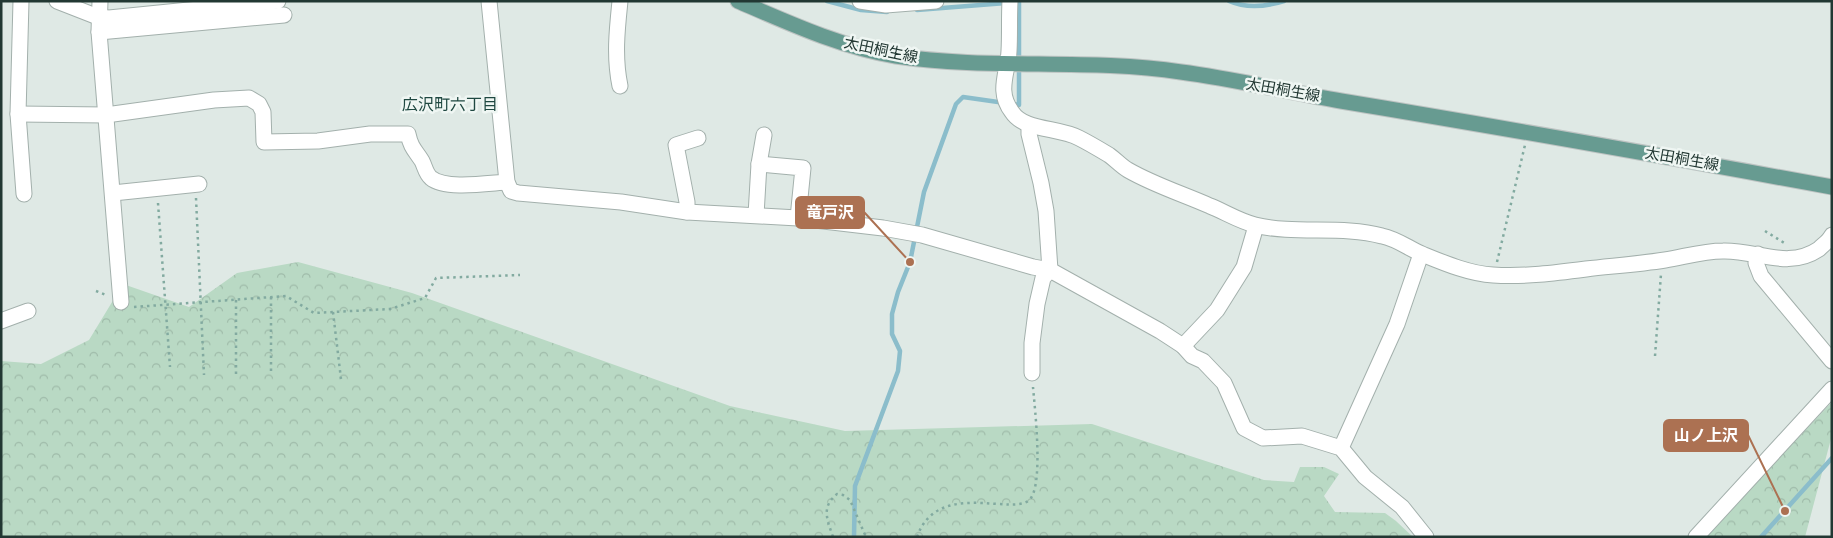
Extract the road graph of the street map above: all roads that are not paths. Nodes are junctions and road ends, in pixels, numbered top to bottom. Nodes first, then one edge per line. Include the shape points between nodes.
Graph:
1 (21, 1) edge
2 (57, 1) edge
3 (100, 1) edge
4 (489, 1) edge
5 (620, 1) edge
6 (738, 1) edge
7 (860, 1) edge
8 (936, 1) edge
9 (1010, 4) edge
10 (281, 8) edge
11 (99, 24) junction
12 (1006, 64) junction
13 (620, 86) dead end
14 (18, 114) junction
15 (106, 115) junction
16 (1028, 126) junction
17 (764, 135) dead end
18 (698, 138) dead end
19 (759, 164) junction
20 (507, 182) junction
21 (1832, 187) edge
22 (197, 190) road end
23 (24, 194) dead end
24 (113, 194) junction
25 (687, 212) junction
26 (756, 215) junction
27 (798, 218) junction
28 (1256, 226) junction
29 (1832, 234) edge
30 (1421, 254) junction
31 (1758, 254) junction
32 (1050, 270) junction
33 (121, 302) road end
34 (28, 311) dead end
35 (1, 321) edge
36 (1183, 346) junction
37 (1832, 361) edge
38 (1032, 373) road end
39 (1832, 390) edge
40 (1341, 448) junction
41 (1426, 537) edge
42 (1696, 537) edge

1 - 14 street
2 - 11 street
3 - 11 street
4 - 20 street
5 - 13 street via 616,38 616,69
6 - 12 main road, 太田桐生線 via 833,40 869,50 945,62
7 - 8 street via 886,5
9 - 12 street
10 - 11 street via 109,18
11 - 15 street
12 - 16 street via 1003,88 1008,106 1012,114
12 - 21 main road, 太田桐生線 via 1180,71
14 - 15 street
14 - 23 street
15 - 20 street via 249,98 259,104 263,112 264,142 408,134 411,147 436,182 467,185
15 - 24 street
16 - 28 street via 1078,137 1137,175
16 - 32 street via 1046,211
17 - 19 street
18 - 25 street via 676,145
19 - 26 street
19 - 27 street via 803,168
20 - 25 street via 511,191 518,193 621,202
22 - 24 street
24 - 33 street
25 - 26 street
26 - 27 street
27 - 32 street via 922,234
28 - 30 street via 1380,235
28 - 36 street via 1244,267 1216,310
29 - 31 street via 1829,241 1816,251 1797,259
30 - 31 street via 1480,274 1536,275 1722,251
30 - 40 street via 1397,324
31 - 37 street via 1756,262 1761,276
32 - 36 street
32 - 38 street via 1043,278 1037,304
34 - 35 street
36 - 40 street via 1224,383 1244,428 1263,438 1302,436
39 - 42 street
40 - 41 street via 1365,477 1402,507

